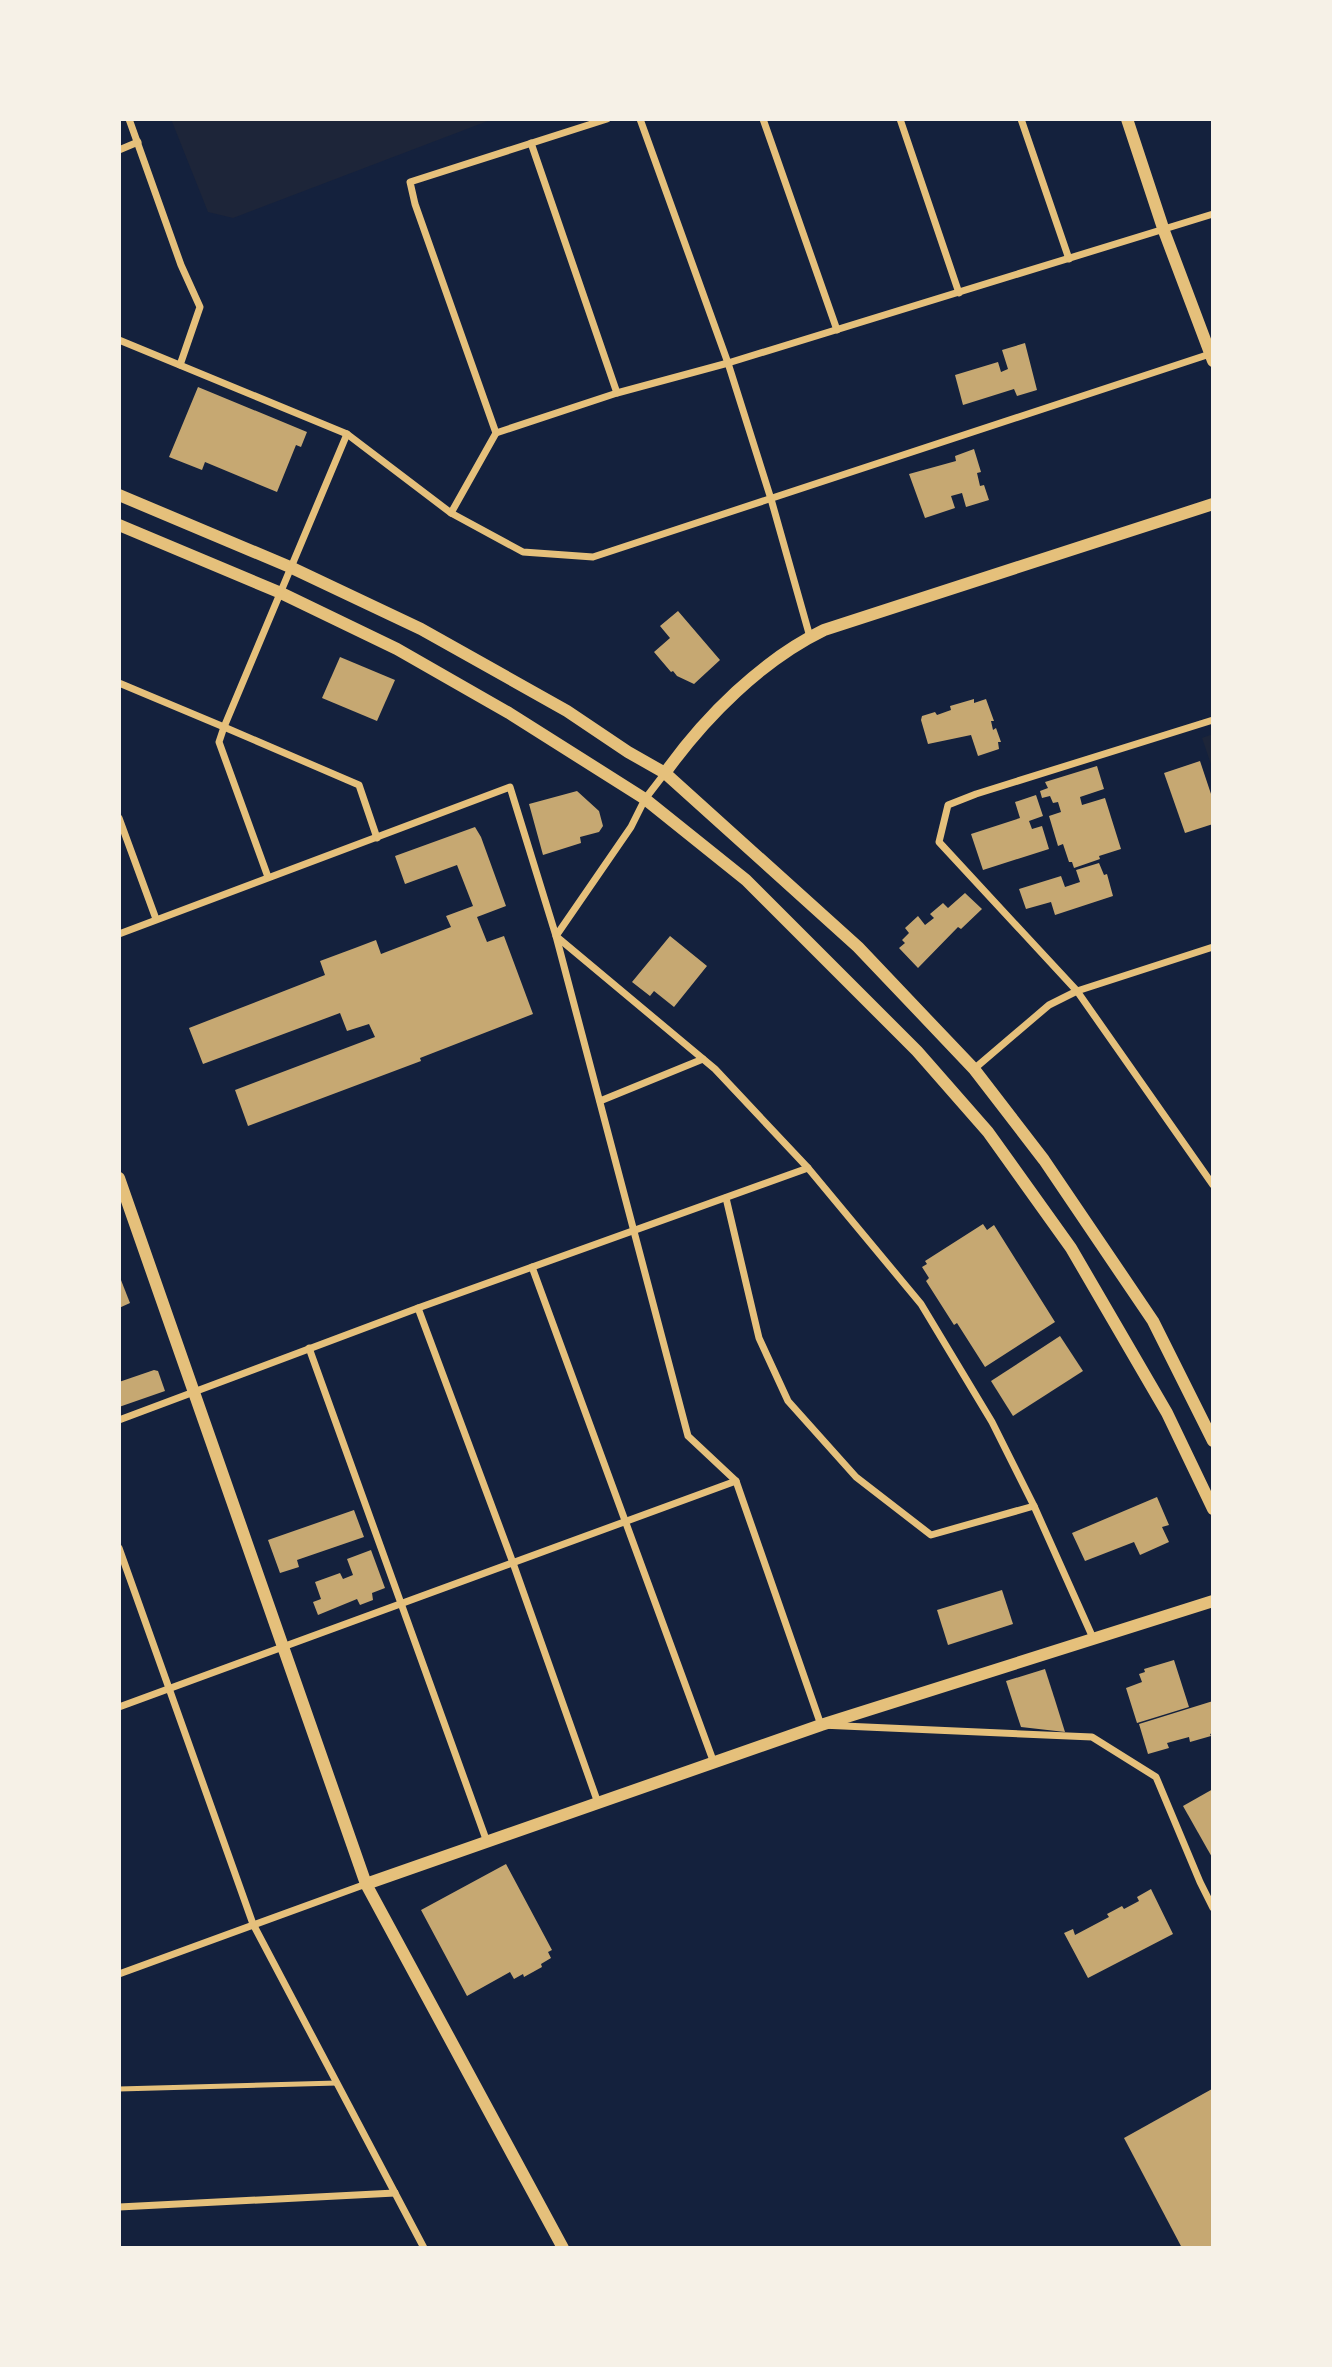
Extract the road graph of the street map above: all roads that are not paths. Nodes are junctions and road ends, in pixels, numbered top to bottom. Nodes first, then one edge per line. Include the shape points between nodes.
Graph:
1 (130, 119) edge
2 (607, 119) edge
3 (640, 119) edge
4 (763, 119) edge
5 (900, 119) edge
6 (1021, 119) edge
7 (1127, 119) edge
8 (138, 142) junction
9 (531, 143) junction
10 (119, 150) edge
11 (1213, 214) edge
12 (1164, 231) junction
13 (1069, 260) junction
14 (959, 293) junction
15 (836, 330) junction
16 (119, 340) edge
17 (1212, 356) edge
18 (728, 363) junction
19 (180, 365) junction
20 (617, 393) junction
21 (496, 433) junction
22 (347, 434) junction
23 (119, 495) edge
24 (771, 499) junction
25 (1213, 504) edge
26 (451, 513) junction
27 (119, 525) edge
28 (290, 567) junction
29 (281, 593) junction
30 (810, 637) junction
31 (119, 683) edge
32 (1213, 720) edge
33 (224, 727) junction
34 (665, 772) junction
35 (645, 799) junction
36 (119, 818) edge
37 (377, 838) junction
38 (268, 877) junction
39 (156, 919) junction
40 (119, 934) edge
41 (556, 936) junction
42 (1213, 947) edge
43 (1077, 991) junction
44 (703, 1059) junction
45 (974, 1069) junction
46 (600, 1101) junction
47 (808, 1168) junction
48 (119, 1178) edge
49 (1213, 1185) edge
50 (726, 1198) junction
51 (634, 1230) junction
52 (532, 1267) junction
53 (418, 1308) junction
54 (310, 1348) junction
55 (195, 1392) junction
56 (119, 1420) edge
57 (1213, 1441) edge
58 (736, 1481) junction
59 (1034, 1506) junction
60 (1213, 1509) edge
61 (625, 1522) junction
62 (119, 1548) edge
63 (513, 1563) junction
64 (1213, 1601) edge
65 (400, 1604) junction
66 (1093, 1638) junction
67 (284, 1646) junction
68 (168, 1688) junction
69 (119, 1707) edge
70 (821, 1725) junction
71 (714, 1763) junction
72 (598, 1803) junction
73 (487, 1842) junction
74 (366, 1884) junction
75 (1213, 1908) edge
76 (253, 1924) junction
77 (119, 1973) edge
78 (337, 2083) junction
79 (119, 2089) edge
80 (395, 2193) junction
81 (119, 2207) edge
82 (424, 2248) edge
83 (563, 2248) edge

1 - 8 street
2 - 9 street
3 - 18 street
4 - 15 street
5 - 14 street
6 - 13 street
7 - 12 street
8 - 10 street
8 - 19 street via 200,307
9 - 20 street
9 - 21 street via 410,182
11 - 12 street
12 - 13 street
12 - 17 street
13 - 14 street
14 - 15 street
15 - 18 street
16 - 19 street
17 - 24 street
18 - 20 street
18 - 24 street
19 - 22 street
20 - 21 street
21 - 26 street
22 - 26 street
22 - 28 street
23 - 28 street
24 - 26 street via 593,557 523,552
24 - 30 street
25 - 30 street
27 - 29 street
28 - 29 street
28 - 34 street via 421,629 567,710
29 - 33 street
29 - 35 street via 419,662
30 - 34 street via 737,690
31 - 33 street
32 - 43 street via 948,805 939,842
33 - 37 street via 359,785
33 - 38 street via 219,742
34 - 35 street
34 - 45 street via 858,947
35 - 41 street via 631,827
35 - 60 street via 746,880 917,1051 988,1132 1071,1248 1167,1413
36 - 39 street
37 - 38 street
37 - 41 street via 510,787
38 - 39 street
39 - 40 street
41 - 44 street
41 - 46 street
42 - 43 street
43 - 45 street via 1049,1005
43 - 49 street
44 - 46 street
44 - 47 street
45 - 57 street via 1044,1160 1153,1321
46 - 51 street
47 - 50 street
47 - 59 street via 921,1304 992,1422
48 - 55 street
50 - 51 street
50 - 59 street via 759,1338 788,1401 856,1477 931,1535
51 - 52 street
51 - 58 street via 688,1436
52 - 53 street
52 - 61 street
53 - 54 street
53 - 63 street
54 - 55 street
54 - 65 street
55 - 56 street
55 - 67 street
58 - 61 street
58 - 70 street
59 - 66 street
61 - 63 street
61 - 71 street
62 - 68 street
63 - 65 street
63 - 72 street
64 - 66 street
65 - 67 street
65 - 73 street
66 - 70 street
67 - 68 street
67 - 74 street
68 - 69 street
68 - 76 street
70 - 71 street
70 - 75 street via 1092,1737 1156,1777
71 - 72 street
72 - 73 street
73 - 74 street
74 - 76 street
74 - 83 street
76 - 77 street
76 - 78 street
78 - 79 lane
78 - 80 street
80 - 81 street
80 - 82 street

